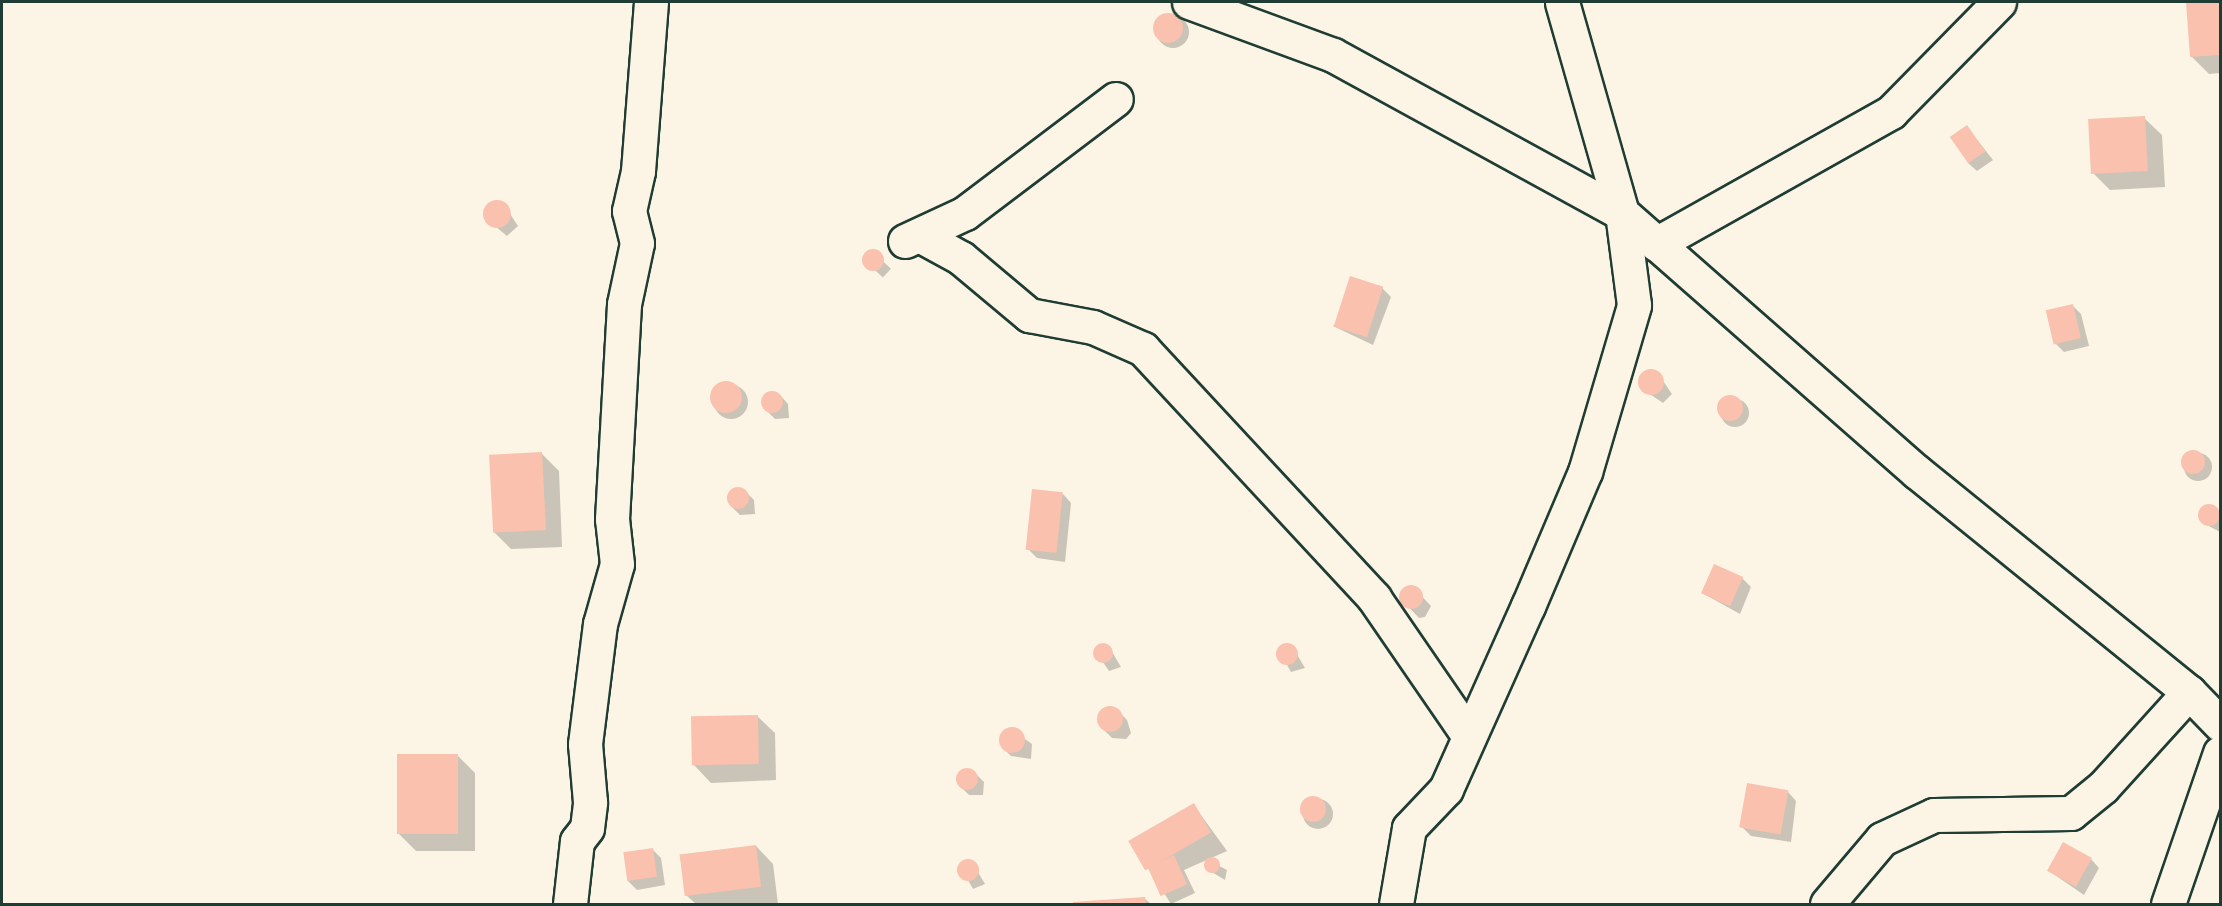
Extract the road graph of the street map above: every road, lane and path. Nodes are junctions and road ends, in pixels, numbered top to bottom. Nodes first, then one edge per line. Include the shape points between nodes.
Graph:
1 (651, 2) edge
2 (1189, 2) edge
3 (1562, 2) edge
4 (1999, 2) edge
5 (1116, 99) dead end
6 (1622, 213) junction
7 (1656, 244) junction
8 (2189, 692) junction
9 (2220, 724) edge
10 (1468, 735) junction
11 (2220, 753) edge
12 (570, 904) edge
13 (1396, 904) edge
14 (1827, 904) edge
15 (2168, 904) edge

1 - 12 street via 638,171 629,211 637,243 624,304 612,519 617,564 600,624 585,744 590,802 586,828 577,841
2 - 6 street via 1333,55
3 - 6 street
4 - 7 street via 1891,112
5 - 10 street via 964,213 912,239 961,258 1029,315 1093,327 1143,349 1374,598
6 - 7 street
6 - 10 street via 1634,305 1585,472
7 - 8 street via 1917,472
8 - 9 street
8 - 14 street via 2103,787 2072,813 1934,815 1882,839
10 - 13 street via 1446,789 1409,828
11 - 15 street

